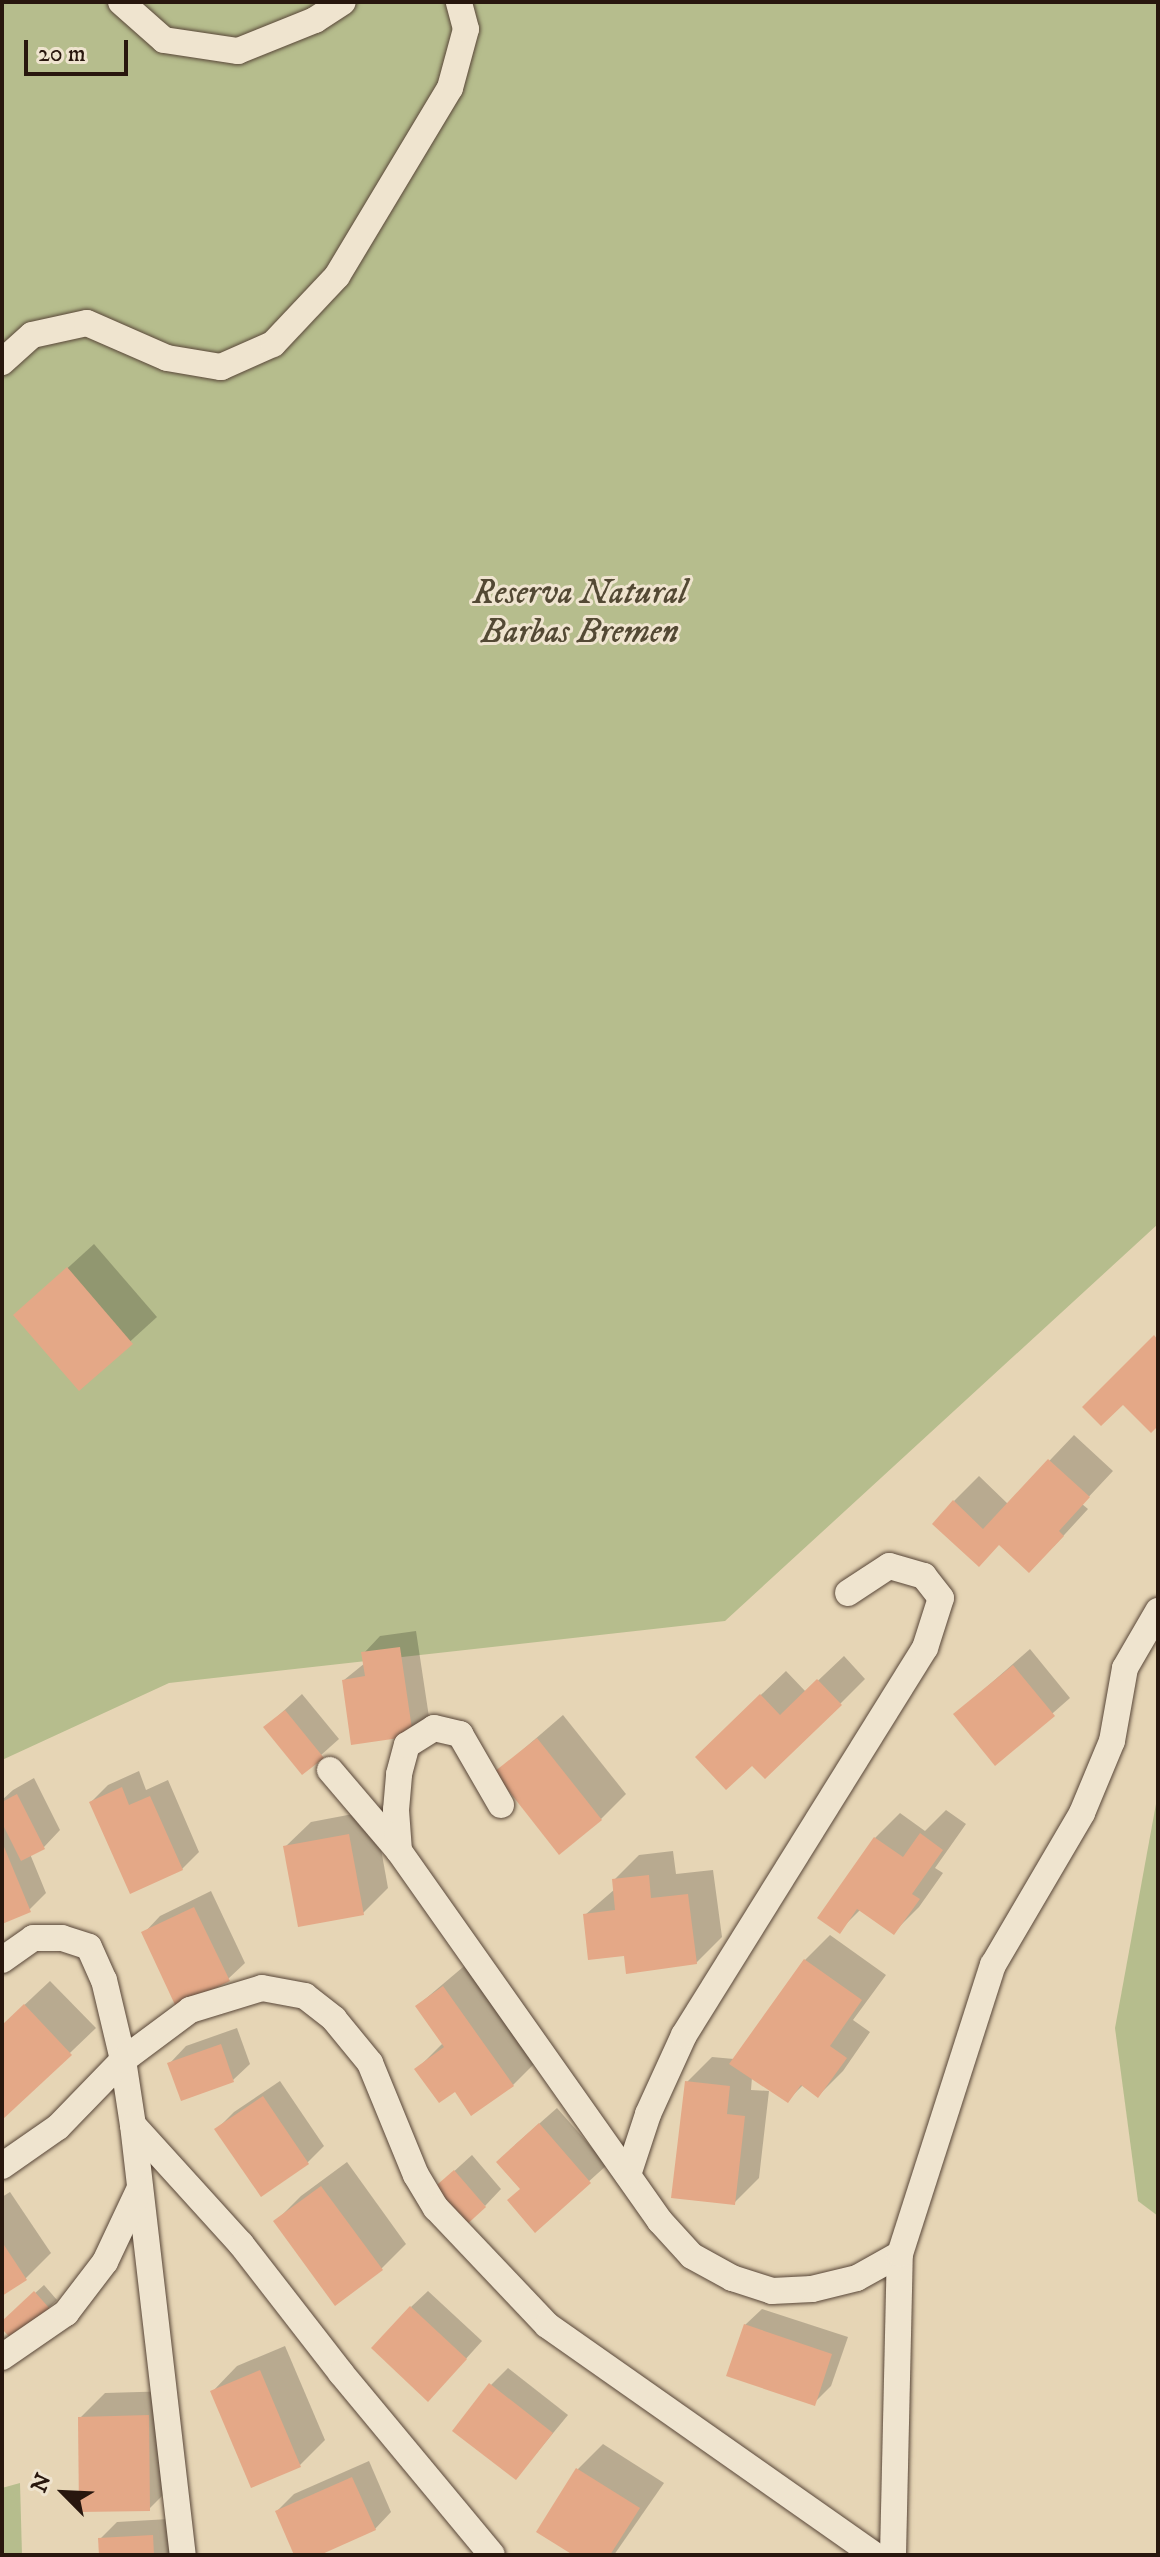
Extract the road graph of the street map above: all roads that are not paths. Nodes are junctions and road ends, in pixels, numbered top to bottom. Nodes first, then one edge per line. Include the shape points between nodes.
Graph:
1 (121, 2) edge
2 (343, 2) edge
3 (459, 2) edge
4 (2, 362) edge
5 (848, 1593) dead end
6 (1158, 1611) edge
7 (330, 1770) dead end
8 (501, 1805) dead end
9 (399, 1851) junction
10 (2, 1960) edge
11 (123, 2060) junction
12 (133, 2125) junction
13 (2, 2166) edge
14 (628, 2175) junction
15 (139, 2190) junction
16 (900, 2254) junction
17 (2, 2357) edge
18 (183, 2555) edge
19 (492, 2555) edge
20 (874, 2555) edge
21 (893, 2555) edge

1 - 2 street via 164,40 238,51 315,20
3 - 4 street via 466,29 450,88 337,276 273,344 221,367 167,358 87,323 32,335
5 - 14 street via 889,1566 924,1576 941,1598 925,1648 684,2035 648,2114
6 - 16 street via 1125,1668 1112,1741 1082,1813 993,1965
7 - 9 street
8 - 9 street via 460,1734 434,1728 407,1745 396,1810
9 - 14 street
10 - 11 street via 33,1938 62,1938 89,1947 104,1980
11 - 12 street
11 - 13 street via 58,2127
11 - 20 street via 190,2010 262,1988 305,1996 334,2019 370,2063 416,2175 436,2208 547,2325
12 - 15 street
12 - 19 street via 241,2244
14 - 16 street via 692,2256 732,2278 772,2291 812,2289 857,2278
15 - 17 street via 105,2262 66,2313
15 - 18 street
16 - 21 street

